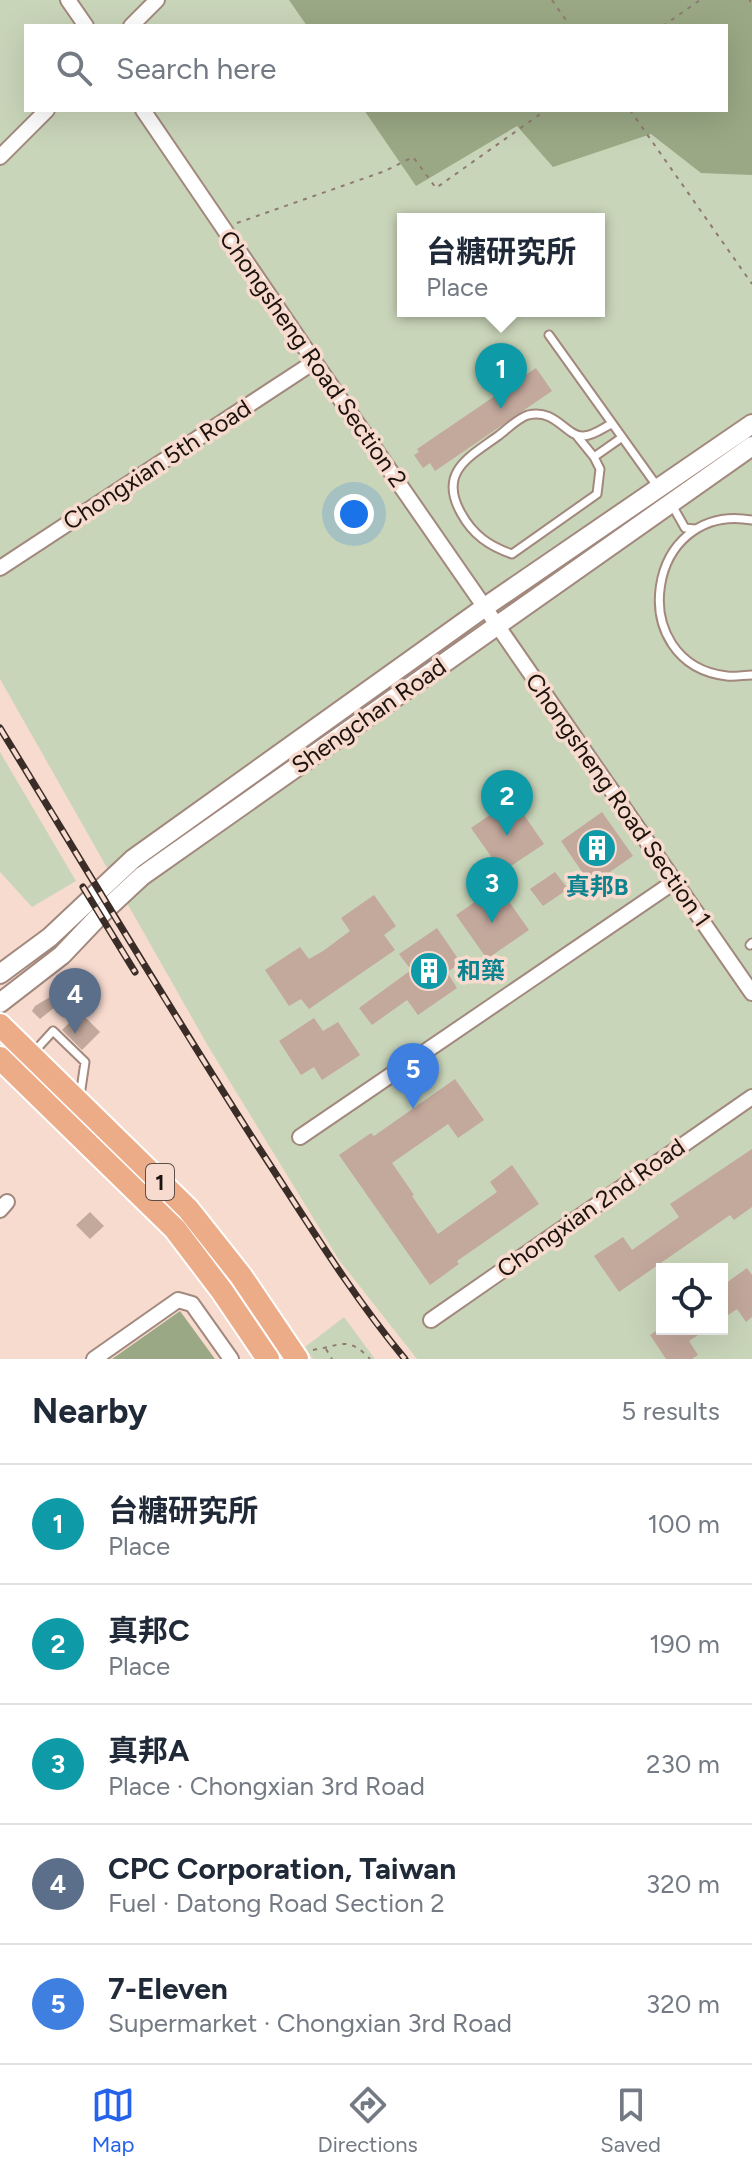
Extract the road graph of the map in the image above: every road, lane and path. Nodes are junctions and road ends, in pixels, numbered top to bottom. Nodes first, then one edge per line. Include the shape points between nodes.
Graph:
1 (68, 0) edge
2 (157, 0) edge
3 (552, 0) edge
4 (700, 0) edge
5 (85, 24) edge
6 (133, 24) edge
7 (569, 24) edge
8 (666, 24) edge
9 (45, 112) edge
10 (144, 112) edge
11 (543, 112) edge
12 (631, 112) edge
13 (0, 157) edge
14 (223, 228) junction
15 (752, 284) edge
16 (549, 335) dead end
17 (314, 362) junction
18 (611, 424) junction
19 (752, 424) edge
20 (577, 436) junction
21 (621, 438) junction
22 (752, 446) edge
23 (594, 457) junction
24 (665, 496) junction
25 (752, 520) edge
26 (697, 529) junction
27 (0, 568) edge
28 (485, 607) junction
29 (497, 625) junction
30 (752, 675) edge
31 (674, 882) junction
32 (0, 974) edge
33 (752, 993) edge
34 (0, 1003) edge
35 (0, 1025) edge
36 (31, 1055) junction
37 (0, 1058) edge
38 (752, 1097) edge
39 (80, 1103) junction
40 (300, 1137) dead end
41 (431, 1320) dead end
42 (326, 1348) junction
43 (302, 1355) edge
44 (94, 1359) edge
45 (231, 1359) edge
46 (268, 1359) edge
47 (332, 1359) edge
48 (370, 1359) edge

1 - 5 street
2 - 6 street
3 - 7 path
4 - 8 path
9 - 13 street
10 - 14 street, Chongsheng Road Section 2
11 - 14 path via 436,188 413,157
12 - 15 path
14 - 17 street, Chongsheng Road Section 2
16 - 18 lane
17 - 27 street, Chongxian 5th Road
17 - 28 street, Chongsheng Road Section 2
18 - 20 lane
18 - 21 lane
19 - 24 street, Shengchan Road
20 - 23 lane
20 - 23 lane via 554,417 528,415 462,462 454,474 454,495 479,538 512,554 597,494 600,469
21 - 23 lane
21 - 24 lane
22 - 24 street, Shengchan Road
24 - 26 lane via 685,528
24 - 28 street, Shengchan Road
24 - 29 street, Shengchan Road
25 - 26 lane via 713,521
26 - 30 lane via 671,552 660,577 658,604 664,630 679,652 701,668 727,676
28 - 29 street, Chongsheng Road Section 1
28 - 32 street, Shengchan Road via 133,859 50,937
29 - 31 street, Chongsheng Road Section 1
29 - 34 street, Shengchan Road via 142,876 62,955
31 - 33 street, Chongsheng Road Section 1
31 - 40 street
35 - 36 main road, 1
36 - 39 main road, 1
36 - 39 lane via 53,1031 85,1062
37 - 46 main road, 1 via 175,1229
38 - 41 street, Chongxian 2nd Road
39 - 43 main road, 1 via 188,1209
42 - 43 path
42 - 47 path
42 - 48 path via 343,1342 358,1346
44 - 45 street via 178,1300 192,1304

